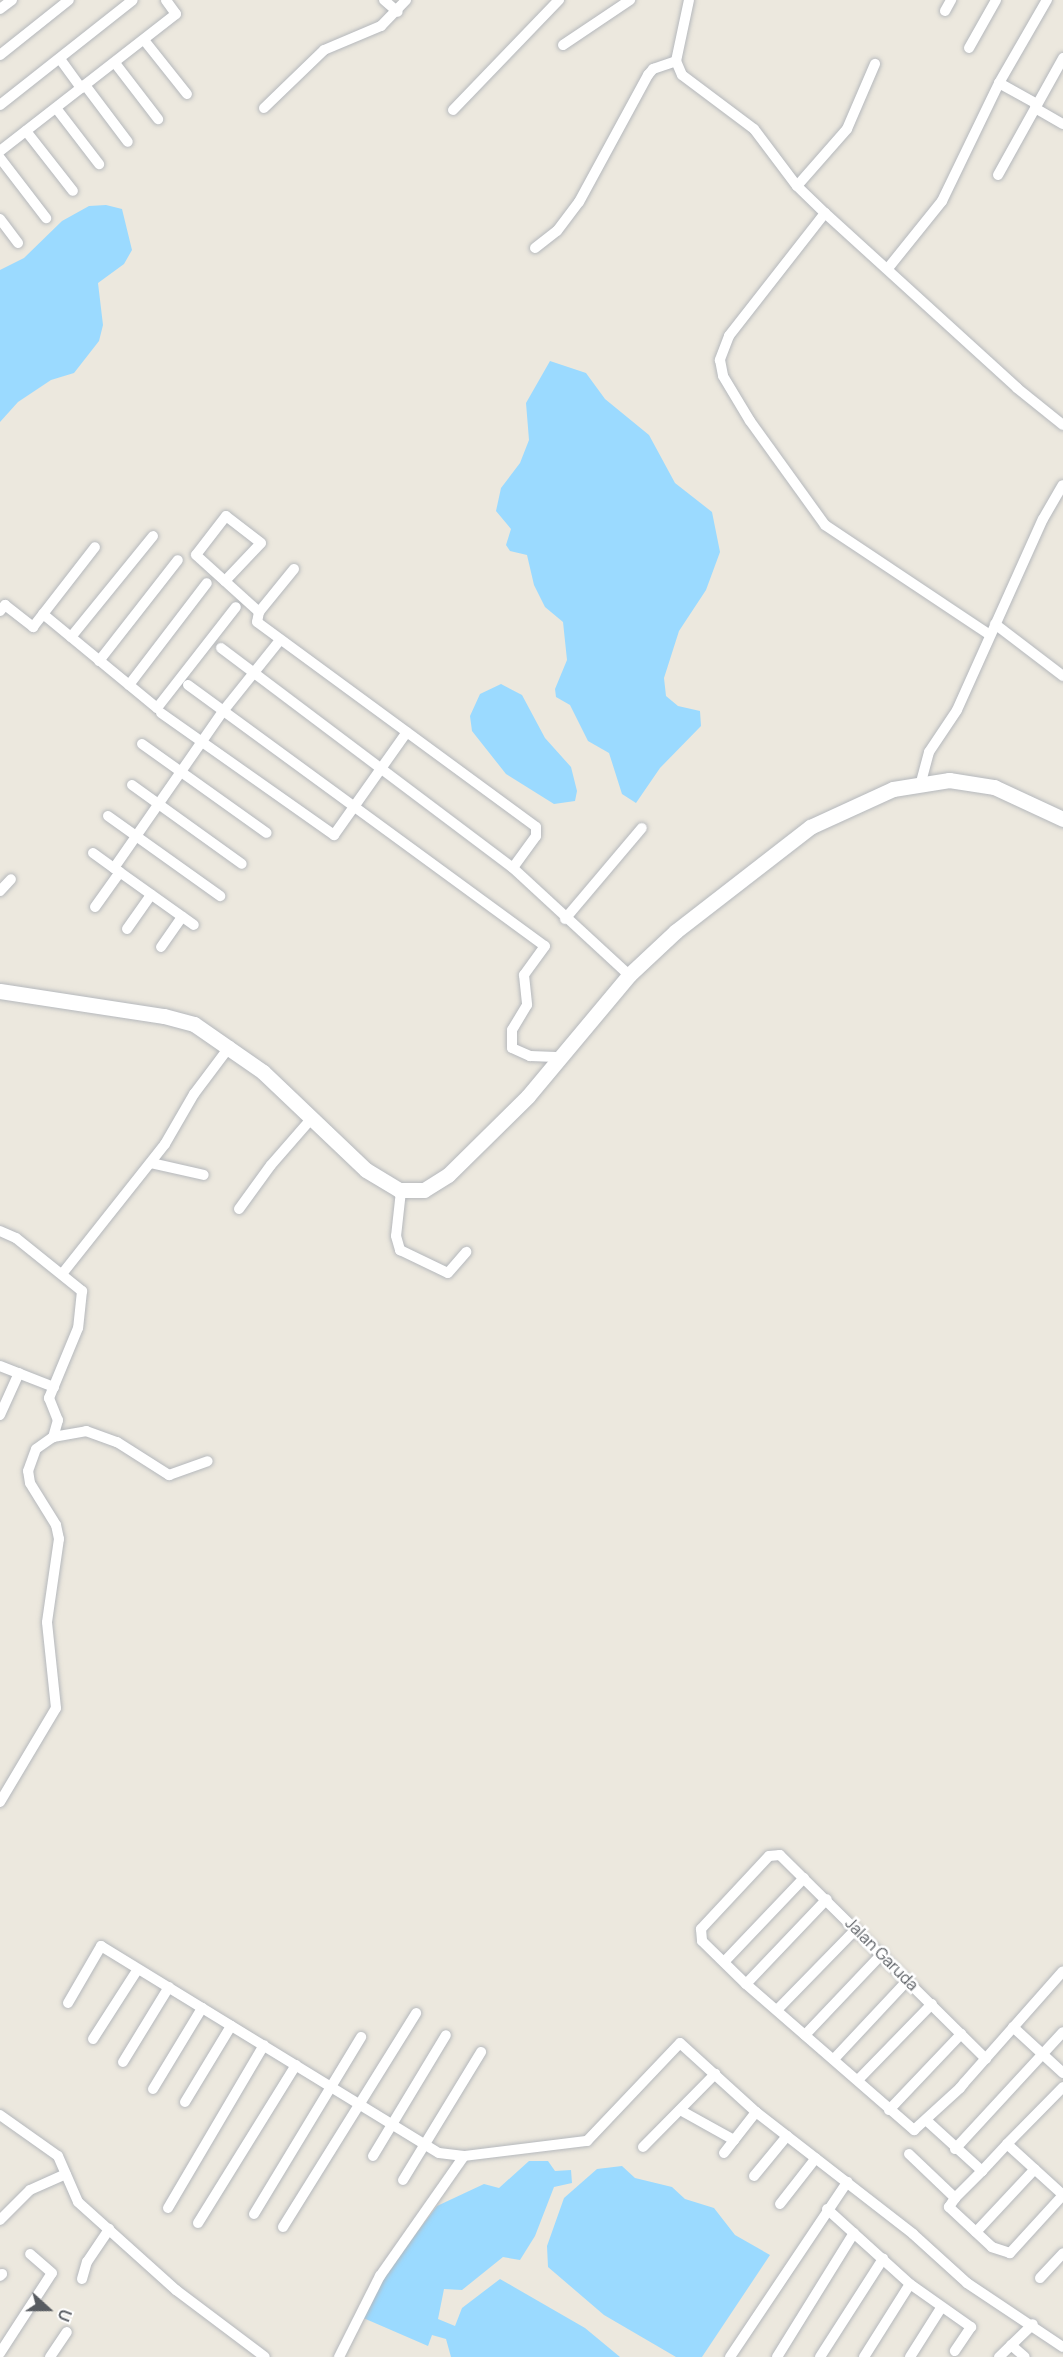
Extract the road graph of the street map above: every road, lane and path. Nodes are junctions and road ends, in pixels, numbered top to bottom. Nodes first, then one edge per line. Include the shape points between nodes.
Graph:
1 (12, 0) edge
2 (69, 0) edge
3 (134, 0) edge
4 (166, 0) edge
5 (384, 0) edge
6 (406, 0) edge
7 (559, 0) edge
8 (628, 0) edge
9 (689, 0) edge
10 (951, 0) edge
11 (996, 0) edge
12 (1047, 0) edge
13 (0, 9) edge
14 (945, 11) dead end
15 (398, 12) junction
16 (144, 40) junction
17 (563, 45) dead end
18 (969, 48) dead end
19 (0, 55) edge
20 (1063, 58) edge
21 (60, 59) junction
22 (676, 61) junction
23 (115, 63) junction
24 (875, 64) dead end
25 (999, 83) junction
26 (83, 87) junction
27 (188, 94) dead end
28 (0, 105) edge
29 (1036, 106) junction
30 (56, 108) junction
31 (264, 108) dead end
32 (453, 110) dead end
33 (158, 119) dead end
34 (1063, 124) edge
35 (26, 131) junction
36 (128, 142) dead end
37 (0, 151) edge
38 (0, 158) edge
39 (99, 164) dead end
40 (998, 175) dead end
41 (797, 186) junction
42 (74, 191) dead end
43 (825, 213) junction
44 (46, 218) dead end
45 (0, 219) edge
46 (18, 243) dead end
47 (535, 248) dead end
48 (889, 267) junction
49 (1063, 425) edge
50 (1063, 485) edge
51 (153, 536) dead end
52 (95, 547) dead end
53 (178, 560) dead end
54 (294, 568) dead end
55 (225, 580) junction
56 (207, 583) dead end
57 (236, 607) dead end
58 (0, 611) edge
59 (259, 612) junction
60 (43, 614) junction
61 (995, 624) junction
62 (990, 635) junction
63 (71, 637) junction
64 (280, 640) junction
65 (221, 648) dead end
66 (99, 661) junction
67 (254, 673) junction
68 (1063, 676) edge
69 (129, 685) junction
70 (188, 685) dead end
71 (224, 710) junction
72 (161, 713) dead end
73 (407, 732) junction
74 (203, 742) junction
75 (142, 744) dead end
76 (382, 766) junction
77 (182, 772) junction
78 (921, 782) junction
79 (132, 785) dead end
80 (159, 804) junction
81 (353, 807) junction
82 (108, 816) dead end
83 (1063, 819) edge
84 (642, 828) dead end
85 (267, 833) dead end
86 (136, 836) junction
87 (93, 853) dead end
88 (242, 864) dead end
89 (513, 868) junction
90 (117, 870) junction
91 (11, 879) dead end
92 (0, 891) edge
93 (151, 895) junction
94 (220, 896) dead end
95 (95, 907) dead end
96 (182, 917) junction
97 (565, 919) junction
98 (194, 925) dead end
99 (127, 929) dead end
100 (161, 947) dead end
101 (629, 975) junction
102 (0, 991) edge
103 (230, 1046) junction
104 (563, 1057) junction
105 (312, 1118) junction
106 (151, 1163) junction
107 (204, 1175) dead end
108 (401, 1191) junction
109 (239, 1209) dead end
110 (0, 1231) edge
111 (466, 1252) dead end
112 (62, 1274) junction
113 (0, 1366) edge
114 (19, 1374) junction
115 (54, 1387) junction
116 (0, 1415) edge
117 (53, 1437) junction
118 (208, 1461) dead end
119 (0, 1802) edge
120 (804, 1878) junction
121 (827, 1899) junction
122 (856, 1929) junction
123 (882, 1954) junction
124 (724, 1962) junction
125 (138, 1969) junction
126 (1063, 1971) edge
127 (908, 1980) junction
128 (746, 1984) junction
129 (169, 1987) junction
130 (68, 2003) dead end
131 (932, 2004) junction
132 (202, 2008) junction
133 (777, 2010) junction
134 (416, 2013) dead end
135 (231, 2026) junction
136 (1013, 2027) junction
137 (1063, 2032) edge
138 (961, 2034) junction
139 (446, 2035) dead end
140 (805, 2035) junction
141 (361, 2037) dead end
142 (93, 2038) dead end
143 (264, 2045) junction
144 (481, 2052) dead end
145 (1042, 2054) junction
146 (986, 2059) junction
147 (834, 2060) junction
148 (123, 2062) dead end
149 (296, 2065) junction
150 (1063, 2073) edge
151 (715, 2074) junction
152 (858, 2080) junction
153 (330, 2086) junction
154 (1063, 2087) edge
155 (153, 2089) dead end
156 (185, 2102) dead end
157 (360, 2105) junction
158 (680, 2110) junction
159 (889, 2110) junction
160 (756, 2112) junction
161 (0, 2115) edge
162 (926, 2120) junction
163 (392, 2124) junction
164 (787, 2136) junction
165 (734, 2140) junction
166 (424, 2144) junction
167 (1007, 2144) junction
168 (643, 2147) dead end
169 (955, 2149) junction
170 (724, 2152) dead end
171 (909, 2154) dead end
172 (373, 2156) dead end
173 (816, 2158) junction
174 (461, 2160) junction
175 (1035, 2169) junction
176 (982, 2170) junction
177 (66, 2174) junction
178 (754, 2176) dead end
179 (403, 2180) dead end
180 (847, 2182) junction
181 (955, 2198) junction
182 (780, 2204) dead end
183 (168, 2208) dead end
184 (827, 2209) junction
185 (254, 2214) dead end
186 (0, 2220) edge
187 (198, 2223) dead end
188 (283, 2227) dead end
189 (109, 2229) junction
190 (976, 2232) junction
191 (854, 2233) junction
192 (1063, 2253) edge
193 (30, 2254) dead end
194 (883, 2259) junction
195 (1040, 2278) dead end
196 (82, 2279) dead end
197 (910, 2284) junction
198 (941, 2308) junction
199 (1033, 2324) junction
200 (67, 2332) dead end
201 (1011, 2345) junction
202 (1063, 2347) edge
203 (956, 2351) dead end
204 (0, 2353) edge
205 (50, 2357) edge
206 (266, 2357) edge
207 (339, 2357) edge
208 (730, 2357) edge
209 (777, 2357) edge
210 (820, 2357) edge
211 (864, 2357) edge
212 (910, 2357) edge
213 (999, 2357) edge
214 (1025, 2357) edge

1 - 13 street
2 - 19 street
3 - 21 street
4 - 16 street via 176,14
5 - 15 street
6 - 15 street
7 - 32 street
8 - 17 street
9 - 22 street
10 - 14 street
11 - 18 street
12 - 25 street
15 - 31 street via 381,26 333,43
16 - 23 street
16 - 27 street
20 - 29 street
21 - 26 street
21 - 28 street
22 - 41 street via 688,82 754,129
22 - 47 street via 653,69 648,75 579,202 557,231
23 - 26 street
23 - 33 street
24 - 41 street via 847,129
25 - 29 street
25 - 48 street via 942,201
26 - 30 street
26 - 36 street
29 - 34 street
29 - 40 street
30 - 35 street
30 - 39 street
35 - 37 street
35 - 42 street
38 - 44 street
41 - 43 street
43 - 48 street
43 - 62 street via 729,336 720,360 723,376 750,421 825,525
45 - 46 street
48 - 49 street via 1017,388
50 - 61 street via 1043,519
51 - 63 street
52 - 60 street
53 - 66 street
54 - 59 street
55 - 55 street via 261,543 226,516 196,555
55 - 59 street
56 - 69 street
57 - 69 street via 157,708
58 - 60 street via 5,605 33,627
59 - 64 street via 257,622
60 - 63 street
61 - 62 street
61 - 68 street
62 - 78 street via 957,710 929,752
63 - 66 street
64 - 67 street
64 - 73 street
65 - 67 street
66 - 69 street
67 - 71 street
67 - 76 street
70 - 71 street
71 - 74 street
71 - 81 street
72 - 74 street
73 - 76 street
73 - 89 street via 536,827 536,836
74 - 77 street
74 - 81 street via 334,835
75 - 77 street
76 - 81 street
76 - 89 street
77 - 80 street
77 - 85 street
78 - 83 street via 981,783
78 - 101 street via 864,799 810,827 734,884
79 - 80 street
80 - 86 street
80 - 88 street
81 - 104 street via 545,946 524,975 527,1005 512,1030 512,1048 530,1056
82 - 86 street
84 - 97 street
86 - 90 street
86 - 94 street
87 - 90 street
89 - 97 street
90 - 93 street
90 - 95 street
91 - 92 street
93 - 96 street
93 - 99 street
96 - 98 street
96 - 100 street
97 - 101 street
101 - 104 street
102 - 103 street via 180,1019
103 - 105 street
103 - 106 street
104 - 108 street via 441,1181 424,1190
105 - 108 street via 366,1170
105 - 109 street via 271,1164
106 - 107 street
106 - 112 street
108 - 111 street via 396,1236 400,1250 448,1273
110 - 112 street via 16,1238
112 - 115 street via 80,1286 83,1307
113 - 114 street
114 - 115 street
114 - 116 street
115 - 117 street via 49,1401 58,1420
117 - 118 street via 86,1431 102,1434 169,1475
117 - 119 street via 36,1449 28,1471 30,1483 59,1535 47,1622 56,1708
120 - 121 street, Jalan Garuda
120 - 124 street
120 - 124 street, Jalan Garuda via 776,1855 769,1856 701,1929 702,1941
121 - 122 street, Jalan Garuda
121 - 128 street
122 - 123 street, Jalan Garuda
122 - 133 street
123 - 127 street, Jalan Garuda
123 - 140 street
124 - 128 street
125 - 129 street
125 - 130 street via 101,1946
125 - 142 street
126 - 136 street
127 - 131 street, Jalan Garuda
127 - 147 street
128 - 133 street
129 - 132 street
129 - 148 street
131 - 138 street, Jalan Garuda
131 - 152 street
132 - 135 street
132 - 155 street
133 - 140 street
134 - 157 street
135 - 143 street
135 - 156 street
136 - 145 street
136 - 146 street
137 - 145 street
138 - 146 street, Jalan Garuda
138 - 159 street
139 - 163 street
140 - 147 street
141 - 153 street
143 - 149 street
143 - 183 street
144 - 166 street
145 - 150 street
145 - 169 street
146 - 162 street
147 - 152 street
149 - 153 street
149 - 187 street
151 - 158 street
151 - 160 street
151 - 174 street via 680,2043 588,2141
152 - 159 street
153 - 157 street
153 - 185 street
154 - 167 street
157 - 163 street
157 - 188 street
158 - 165 street
158 - 168 street
159 - 162 street via 911,2129
160 - 164 street
160 - 165 street
161 - 177 street via 58,2156
162 - 169 street
163 - 166 street
163 - 172 street
164 - 173 street
164 - 178 street
165 - 170 street
166 - 174 street
166 - 179 street
167 - 175 street
167 - 176 street
169 - 176 street
171 - 181 street
173 - 180 street
173 - 182 street
174 - 207 street via 369,2294
175 - 190 street
175 - 190 street via 1063,2195 1010,2253 992,2247
176 - 181 street
177 - 186 street via 30,2190
177 - 189 street via 78,2202
180 - 184 street
180 - 199 street via 966,2283
181 - 190 street via 949,2207
184 - 191 street
184 - 208 street
189 - 196 street via 87,2262
189 - 206 street via 176,2290
191 - 194 street
191 - 209 street
192 - 195 street
193 - 204 street via 52,2273
194 - 197 street
194 - 210 street
197 - 198 street
197 - 211 street
198 - 203 street via 970,2328
198 - 212 street
199 - 201 street
199 - 202 street
200 - 205 street
201 - 213 street
201 - 214 street

